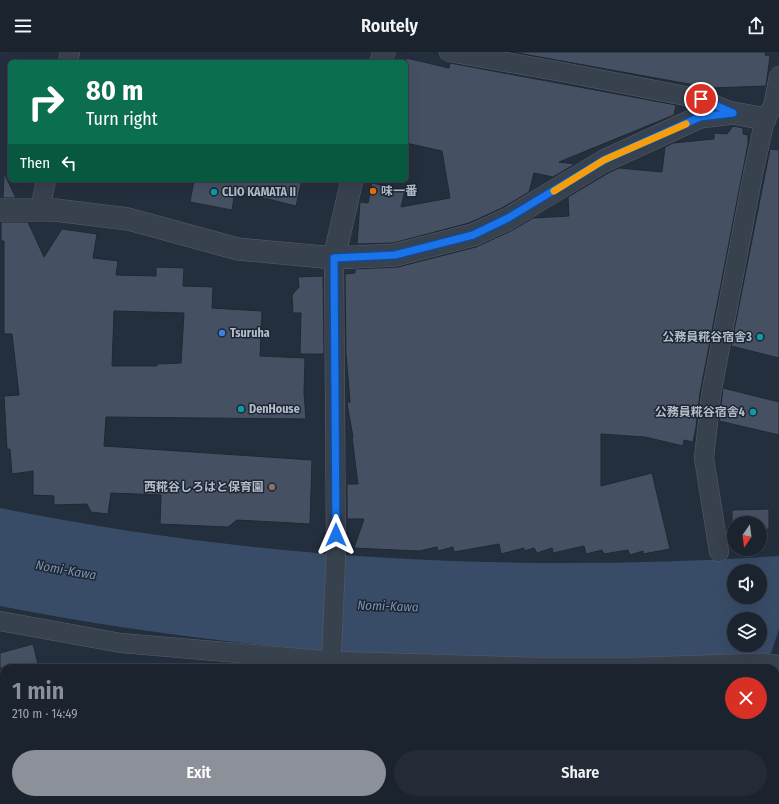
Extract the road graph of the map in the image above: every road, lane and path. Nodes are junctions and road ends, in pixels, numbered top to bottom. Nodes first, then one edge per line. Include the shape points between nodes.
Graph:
1 (449, 52) edge
2 (779, 76) edge
3 (733, 113) junction
4 (772, 121) edge
5 (46, 182) edge
6 (352, 182) edge
7 (0, 210) edge
8 (40, 210) junction
9 (334, 258) junction
10 (719, 552) dead end
11 (0, 621) edge
12 (331, 661) edge
13 (422, 664) edge
14 (732, 664) edge
15 (769, 664) edge

1 - 3 street via 701,99
2 - 4 street
3 - 4 street
3 - 9 street via 700,117 604,160 508,218 473,235 395,255
4 - 10 street via 711,395 704,458
5 - 8 street
6 - 9 street
7 - 8 street
8 - 9 street via 128,219 238,249
9 - 12 street via 336,554
11 - 12 street via 121,643
12 - 13 street
14 - 15 street

